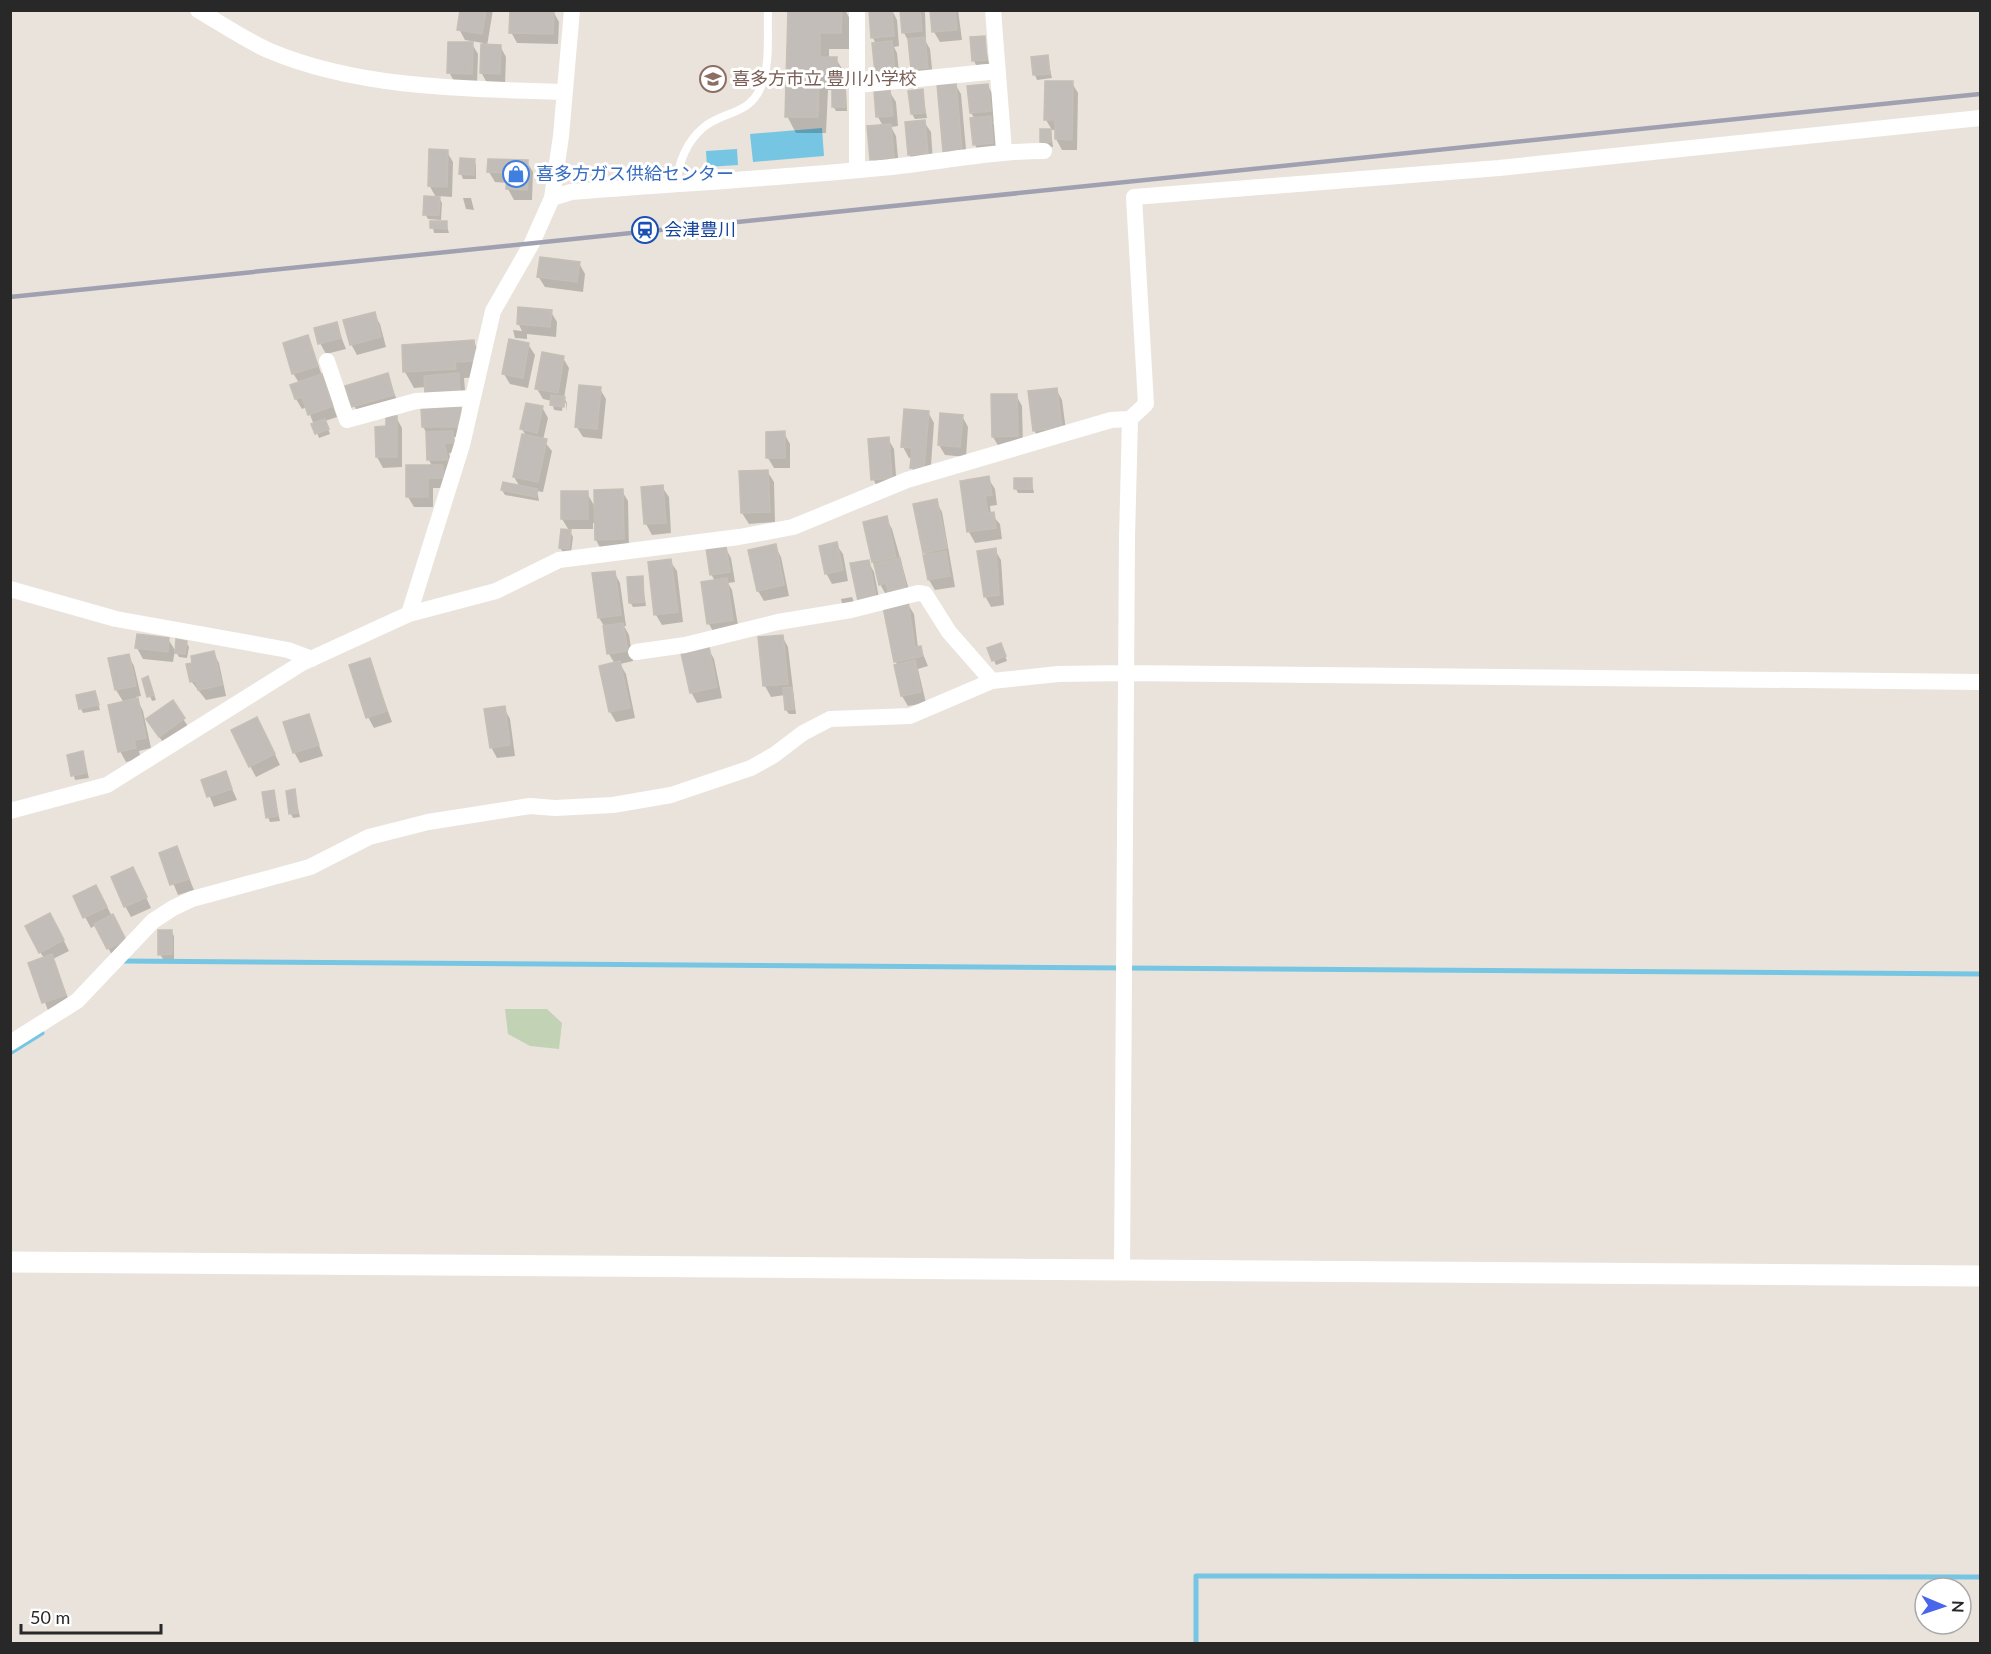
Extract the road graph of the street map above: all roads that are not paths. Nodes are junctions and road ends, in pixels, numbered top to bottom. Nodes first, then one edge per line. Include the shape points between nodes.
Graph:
1 (198, 10) edge
2 (572, 10) edge
3 (768, 10) edge
4 (857, 10) edge
5 (993, 10) edge
6 (998, 71) junction
7 (857, 85) junction
8 (565, 92) junction
9 (1980, 118) edge
10 (1004, 151) junction
11 (1044, 151) dead end
12 (857, 170) junction
13 (677, 184) junction
14 (552, 198) junction
15 (327, 361) dead end
16 (471, 398) junction
17 (1130, 419) junction
18 (10, 589) edge
19 (409, 614) junction
20 (636, 652) dead end
21 (312, 659) junction
22 (1127, 673) junction
23 (992, 681) junction
24 (1980, 682) edge
25 (10, 811) edge
26 (10, 1043) edge
27 (10, 1262) edge
28 (1122, 1271) junction
29 (1980, 1276) edge

1 - 8 street via 269,50 342,74 470,89
2 - 8 street
3 - 13 lane via 766,63 760,88 751,104 704,127 684,153
4 - 7 street
5 - 6 street
6 - 7 street
6 - 10 street
7 - 12 street
8 - 14 street
9 - 17 street via 1500,168 1134,197 1146,404
10 - 11 street
10 - 12 street
12 - 13 street
13 - 14 street via 571,192
14 - 16 street via 532,243 493,311
15 - 16 street via 347,420 416,402
16 - 19 street via 462,445
17 - 19 street via 1111,420 907,480 793,527 559,560 496,591
17 - 22 street
18 - 21 street via 116,619 288,650
19 - 21 street
20 - 23 street via 851,610 918,592 925,594 949,632
21 - 25 street via 107,785
22 - 23 street via 1058,674
22 - 24 street
22 - 28 street
23 - 26 street via 910,716 830,719 751,768 679,793 613,805 530,806 404,827 369,837 310,867 192,899 153,921 76,1001
27 - 28 street
28 - 29 street

